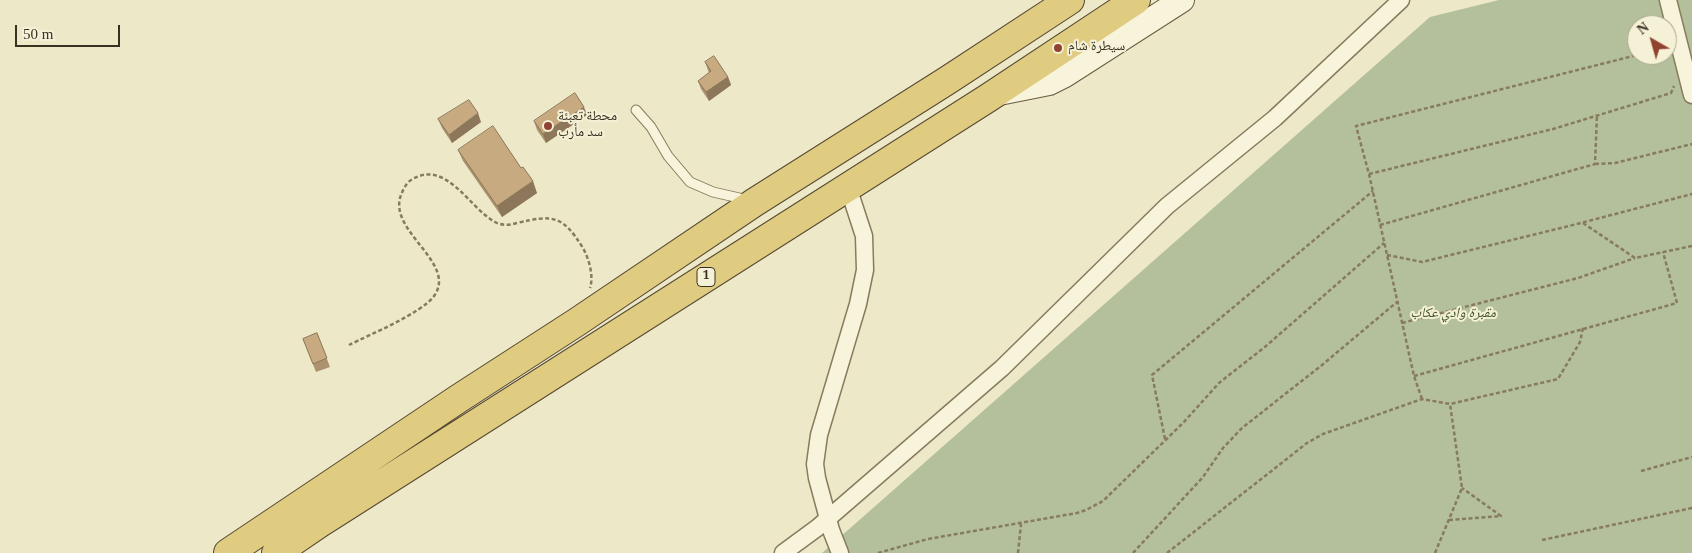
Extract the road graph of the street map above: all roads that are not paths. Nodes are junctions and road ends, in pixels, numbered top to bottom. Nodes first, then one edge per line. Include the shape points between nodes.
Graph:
1 (1070, 0) edge
2 (1136, 0) edge
3 (1182, 0) edge
4 (1401, 0) edge
5 (1668, 0) edge
6 (1692, 95) edge
7 (988, 98) junction
8 (636, 110) dead end
9 (848, 187) junction
10 (755, 202) junction
11 (828, 518) junction
12 (228, 553) edge
13 (276, 553) edge
14 (783, 553) edge
15 (840, 553) edge

1 - 10 highway
2 - 7 highway, 1
3 - 7 main road via 1065,75 1049,83 1005,91
4 - 11 street via 1275,118 1167,206 1002,368
5 - 6 street
7 - 9 highway, 1
8 - 10 lane via 690,182 713,192
9 - 11 street via 864,236 865,270 816,449 816,478
9 - 13 highway, 1
10 - 12 highway
11 - 14 street
11 - 15 street

